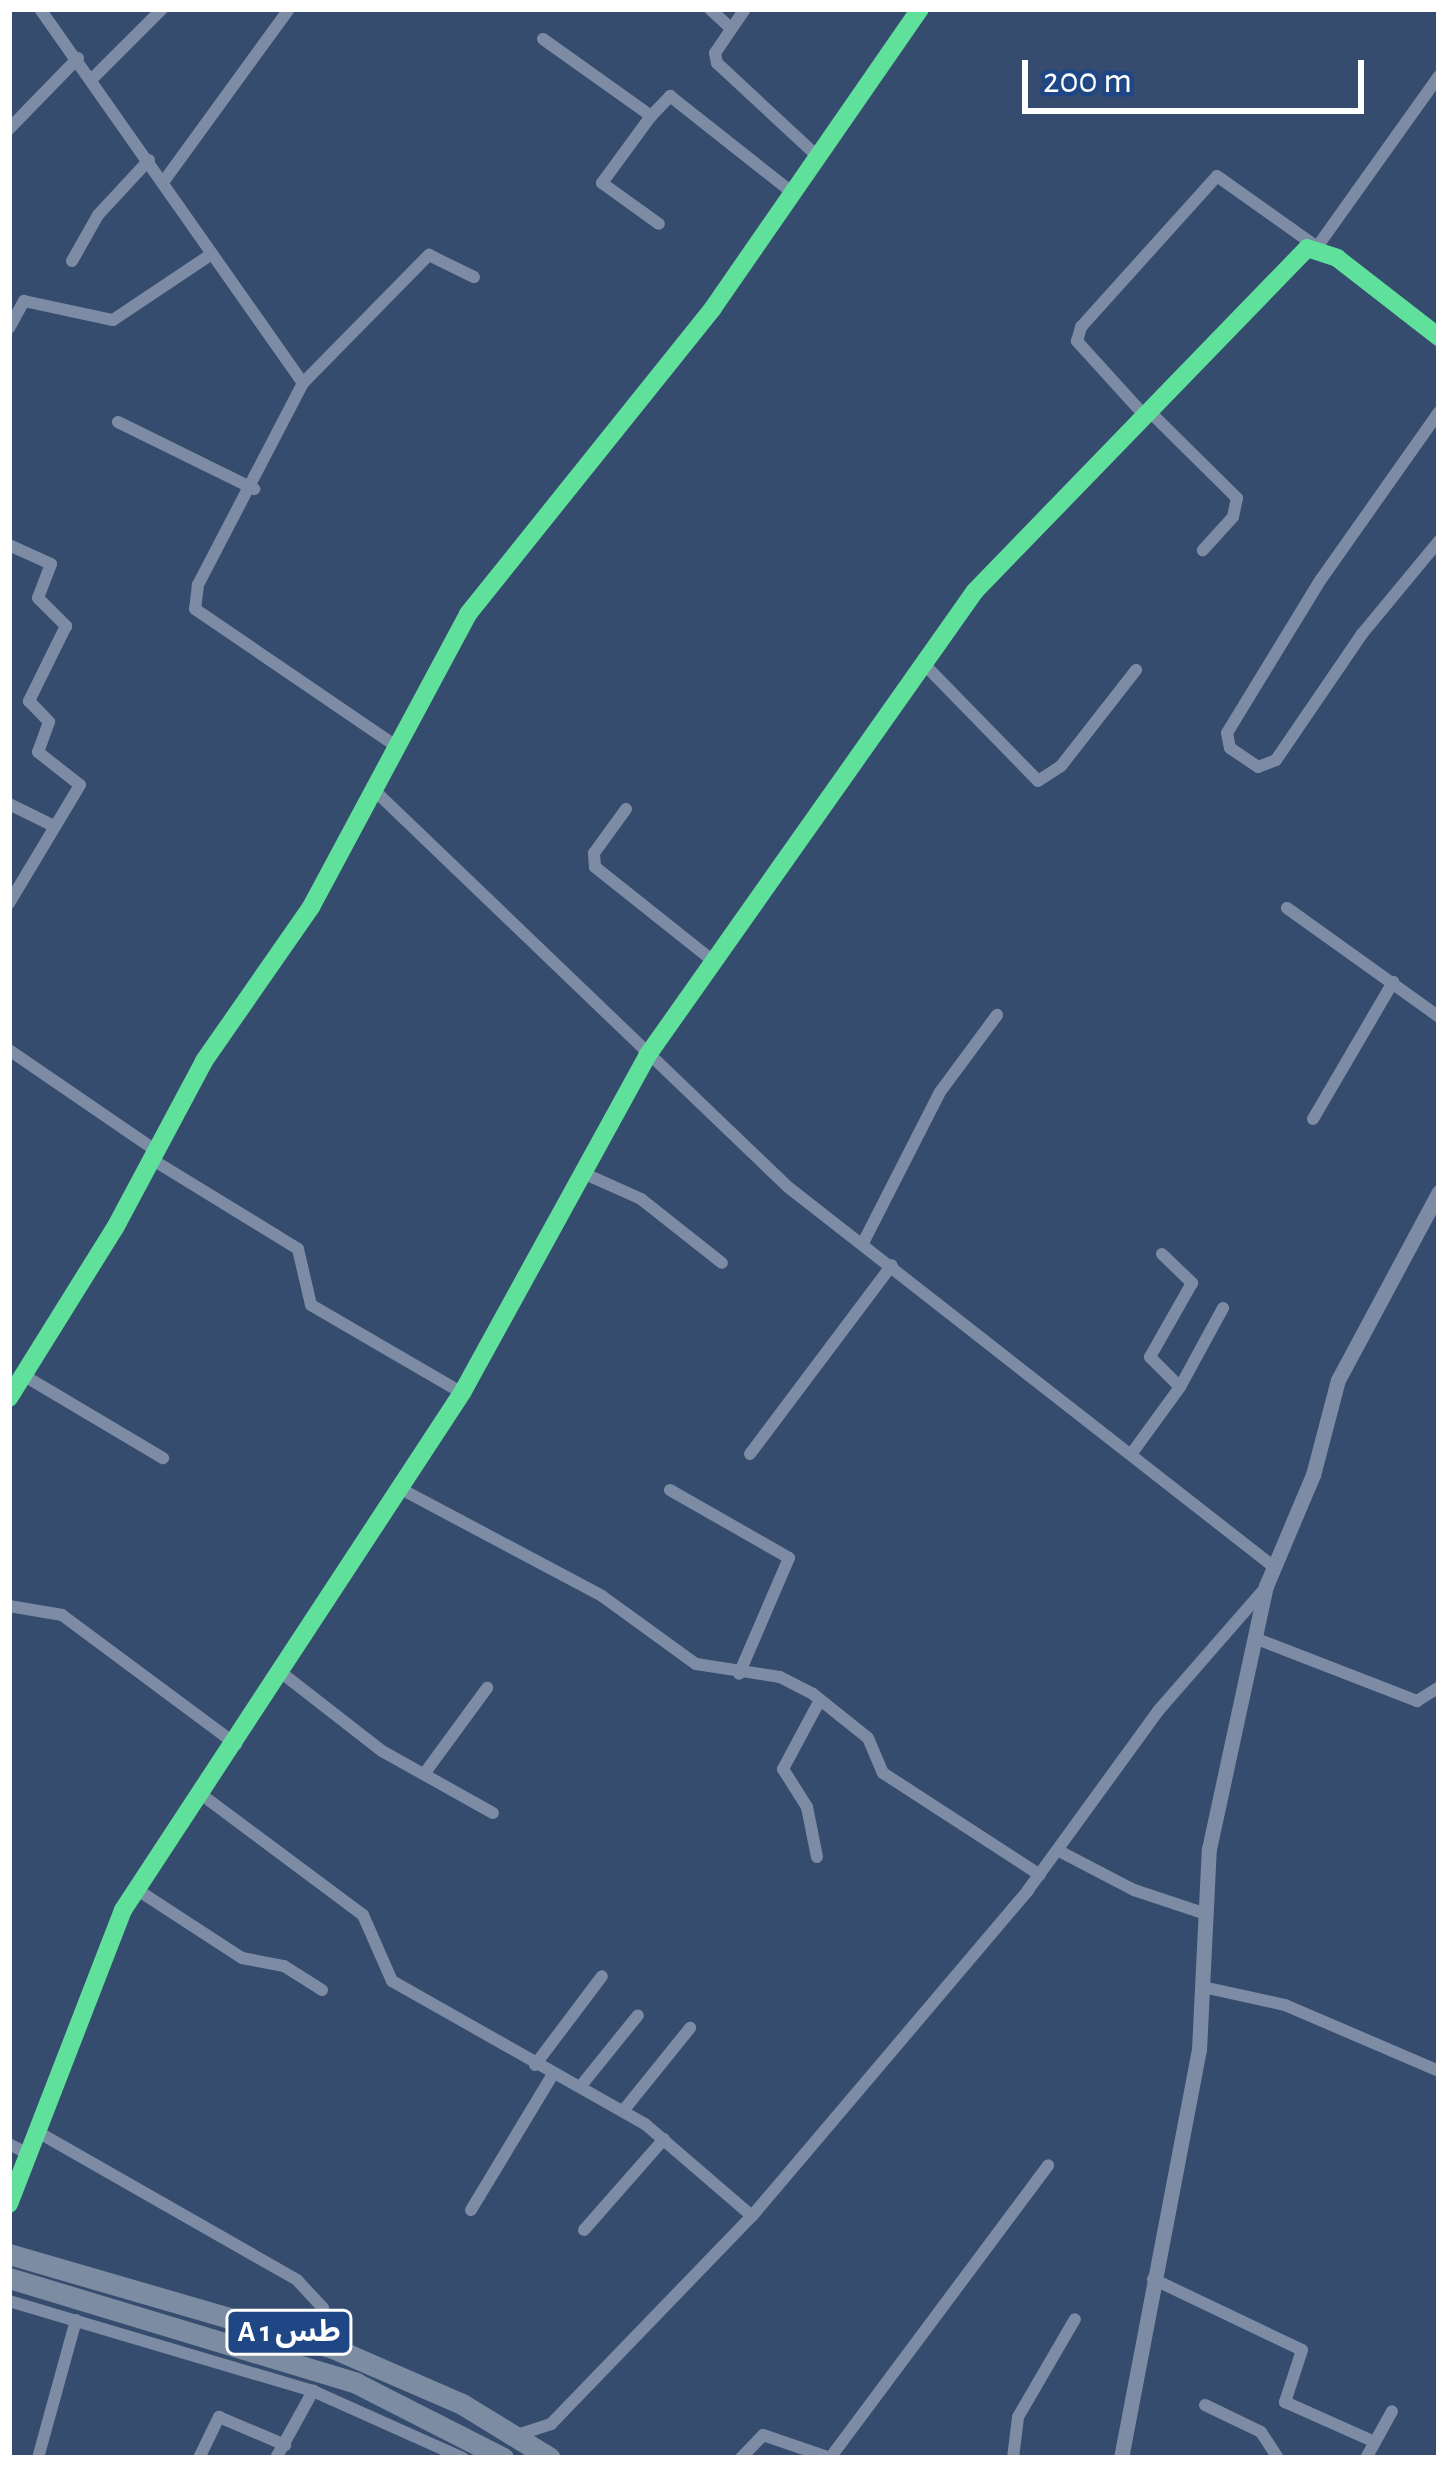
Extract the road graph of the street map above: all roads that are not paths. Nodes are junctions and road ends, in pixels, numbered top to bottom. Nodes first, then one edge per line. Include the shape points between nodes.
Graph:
1 (40, 9) edge
2 (162, 9) edge
3 (289, 9) edge
4 (710, 9) edge
5 (745, 9) edge
6 (920, 9) edge
7 (729, 28) junction
8 (543, 39) dead end
9 (77, 58) junction
10 (1439, 76) edge
11 (92, 79) junction
12 (651, 116) junction
13 (9, 129) edge
14 (818, 158) junction
15 (149, 160) junction
16 (164, 181) junction
17 (793, 193) junction
18 (659, 224) dead end
19 (1317, 247) junction
20 (210, 255) junction
21 (72, 260) dead end
22 (474, 277) dead end
23 (9, 328) edge
24 (1439, 337) edge
25 (303, 383) junction
26 (1439, 412) edge
27 (1146, 413) junction
28 (118, 422) dead end
29 (254, 489) junction
30 (1439, 541) edge
31 (9, 545) edge
32 (1203, 550) dead end
33 (922, 662) junction
34 (1136, 670) dead end
35 (394, 745) junction
36 (374, 790) junction
37 (9, 804) edge
38 (626, 809) dead end
39 (54, 826) junction
40 (9, 903) edge
41 (1287, 908) dead end
42 (712, 961) junction
43 (1393, 982) junction
44 (997, 1015) dead end
45 (1439, 1017) edge
46 (9, 1050) edge
47 (647, 1056) junction
48 (1313, 1119) dead end
49 (155, 1156) junction
50 (584, 1172) junction
51 (1439, 1192) edge
52 (863, 1243) junction
53 (1162, 1254) dead end
54 (722, 1262) dead end
55 (892, 1265) junction
56 (1222, 1308) dead end
57 (22, 1375) junction
58 (1180, 1387) junction
59 (462, 1393) junction
60 (9, 1397) edge
61 (1132, 1453) junction
62 (750, 1454) dead end
63 (163, 1458) dead end
64 (401, 1489) junction
65 (670, 1490) dead end
66 (1274, 1568) junction
67 (1266, 1586) junction
68 (9, 1606) edge
69 (1256, 1639) junction
70 (739, 1673) junction
71 (283, 1675) junction
72 (1439, 1687) edge
73 (487, 1688) dead end
74 (820, 1700) junction
75 (237, 1745) junction
76 (427, 1771) junction
77 (202, 1796) junction
78 (493, 1813) dead end
79 (1059, 1851) junction
80 (817, 1857) dead end
81 (1040, 1875) junction
82 (136, 1889) junction
83 (1207, 1915) junction
84 (602, 1976) dead end
85 (1203, 1987) junction
86 (322, 1990) dead end
87 (638, 2015) dead end
88 (690, 2028) dead end
89 (535, 2065) junction
90 (1439, 2071) edge
91 (553, 2074) junction
92 (580, 2087) junction
93 (623, 2111) junction
94 (36, 2131) junction
95 (664, 2139) junction
96 (9, 2144) edge
97 (26, 2153) junction
98 (1048, 2165) dead end
99 (9, 2204) edge
100 (471, 2210) dead end
101 (752, 2216) junction
102 (584, 2230) dead end
103 (9, 2254) edge
104 (9, 2278) edge
105 (1153, 2279) junction
106 (9, 2301) edge
107 (1075, 2319) dead end
108 (76, 2320) junction
109 (333, 2348) junction
110 (313, 2391) junction
111 (1205, 2404) dead end
112 (1392, 2411) dead end
113 (551, 2424) junction
114 (514, 2436) junction
115 (1376, 2442) junction
116 (285, 2445) junction
117 (547, 2456) edge
118 (38, 2458) edge
119 (199, 2458) edge
120 (276, 2458) edge
121 (463, 2458) edge
122 (503, 2458) edge
123 (741, 2458) edge
124 (1013, 2458) edge
125 (1121, 2458) edge
126 (1278, 2458) edge
127 (1366, 2458) edge

1 - 9 street
2 - 11 street
3 - 16 street
4 - 7 street
5 - 7 street
6 - 14 street
7 - 14 street via 717,64
8 - 12 street
9 - 11 street
9 - 13 street
10 - 19 street
11 - 15 street
12 - 17 street via 670,96
12 - 18 street via 602,183
14 - 17 street
15 - 16 street
15 - 21 street via 98,214
16 - 20 street
17 - 35 street via 698,326 468,614
19 - 24 street
19 - 27 street via 1297,254
19 - 27 street via 1227,177 1211,180 1076,334
20 - 23 street via 112,320 24,301
20 - 25 street
22 - 25 street via 429,255
25 - 29 street
26 - 30 street via 1321,579 1227,733 1230,748 1258,767 1276,760 1362,634
27 - 32 street via 1237,498 1233,517
27 - 33 street via 1014,546
28 - 29 street
29 - 35 street via 198,585 195,609
31 - 39 street via 50,561 38,598 66,626 28,701 49,722 38,752 79,782
33 - 34 street via 1038,781 1060,766
33 - 42 street
35 - 36 street
36 - 47 street via 488,892
36 - 49 street via 311,907 204,1061
37 - 39 street
38 - 42 street via 594,853 595,867
39 - 40 street
41 - 43 street
42 - 47 street
43 - 45 street
43 - 48 street
44 - 52 street via 940,1092
46 - 49 street
47 - 50 street
47 - 52 street via 788,1187
49 - 57 street
49 - 59 street via 298,1249 311,1305
50 - 54 street via 641,1199
50 - 59 street
51 - 66 street via 1338,1380 1313,1475
52 - 55 street
53 - 58 street via 1192,1283 1150,1357
55 - 61 street
55 - 62 street
56 - 58 street
57 - 60 street
57 - 63 street
58 - 61 street
59 - 64 street
61 - 66 street
64 - 70 street via 602,1595 696,1664
64 - 71 street
65 - 70 street via 789,1558
66 - 67 street
67 - 69 street
67 - 79 street via 1158,1712
68 - 75 street via 62,1615
69 - 72 street via 1417,1701
69 - 83 street via 1209,1849
70 - 74 street via 780,1677
71 - 75 street
71 - 76 street via 382,1751
73 - 76 street
74 - 80 street via 783,1769 807,1807
74 - 81 street via 868,1738 884,1773
75 - 77 street
76 - 78 street
77 - 82 street
77 - 89 street via 363,1915 392,1981
79 - 81 street
79 - 83 street via 1134,1890
81 - 101 street
82 - 86 street via 242,1958 284,1966
82 - 94 street
83 - 85 street
84 - 89 street
85 - 90 street via 1266,1998
85 - 105 street via 1195,2072
87 - 92 street
88 - 93 street
89 - 91 street
91 - 92 street
91 - 100 street
92 - 93 street
93 - 95 street
94 - 97 street
94 - 109 street via 297,2280 322,2308
95 - 101 street
95 - 102 street
96 - 97 street
97 - 99 street
98 - 123 street via 830,2458 764,2435
101 - 113 street
103 - 109 highway, A 1 طس
104 - 122 highway, A 1 طس via 334,2375
105 - 115 street via 1302,2350 1285,2402
105 - 125 street
106 - 108 street
107 - 124 street via 1018,2417
108 - 110 street
108 - 118 street
109 - 114 highway, A 1 طس via 462,2404
110 - 116 street
110 - 121 street
111 - 126 street via 1261,2432
112 - 115 street
113 - 114 street
113 - 117 street
114 - 117 highway, A 1 طس
115 - 127 street
116 - 119 street via 219,2416
116 - 120 street

